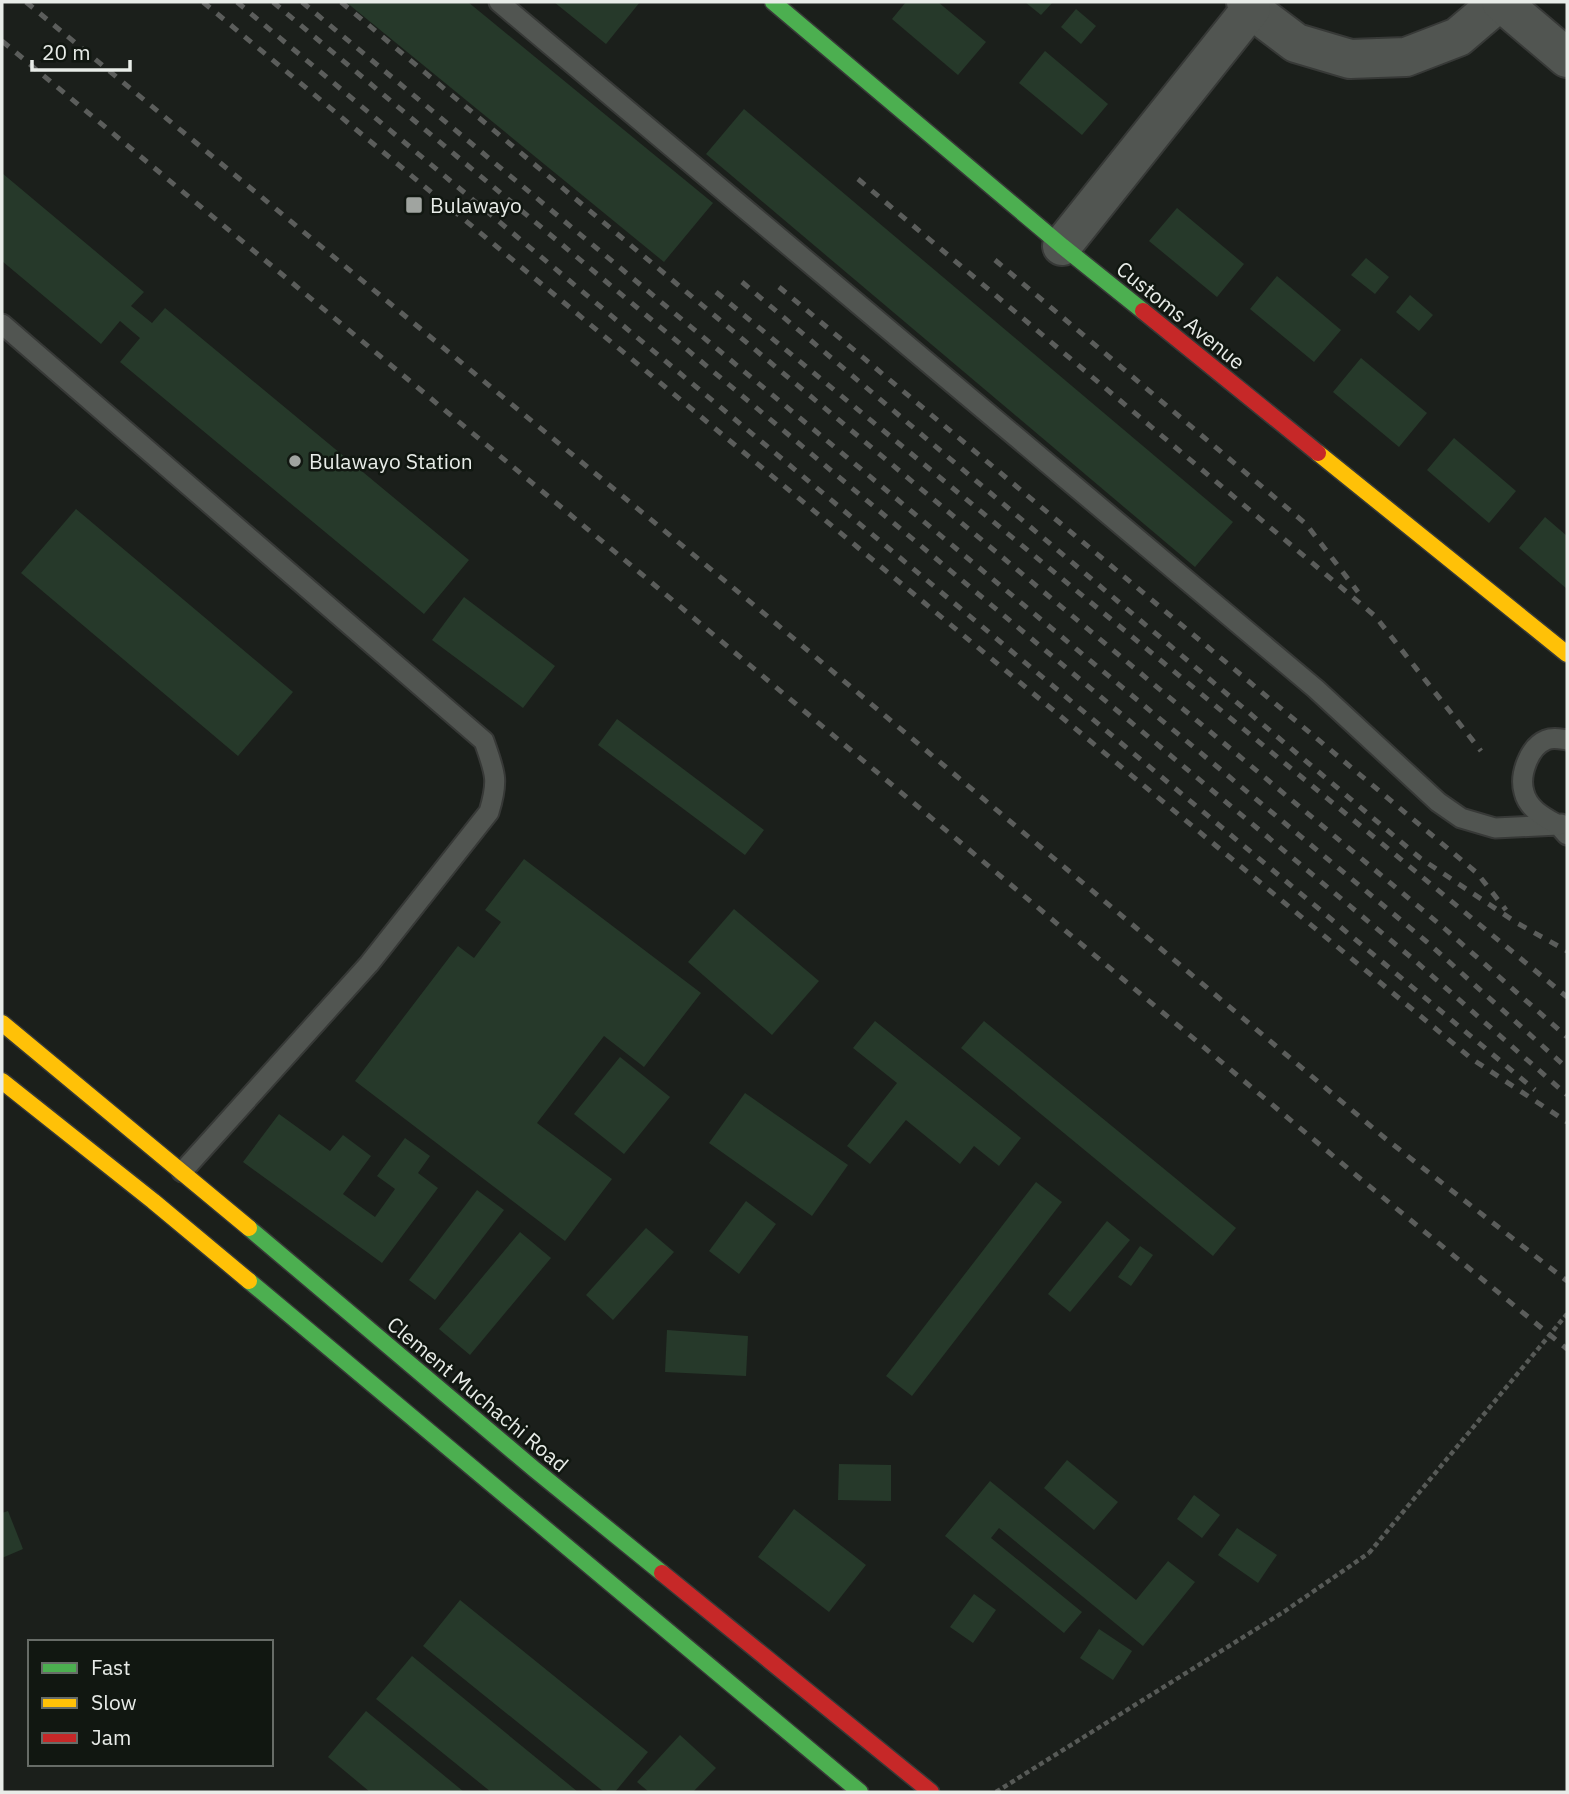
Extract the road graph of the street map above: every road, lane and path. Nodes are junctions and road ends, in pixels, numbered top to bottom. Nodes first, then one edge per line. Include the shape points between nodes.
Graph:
1 (499, 2) edge
2 (773, 2) edge
3 (1500, 2) edge
4 (1249, 6) edge
5 (1567, 58) edge
6 (1062, 246) junction
7 (2, 324) edge
8 (1567, 654) edge
9 (1567, 740) edge
10 (1564, 827) edge
11 (2, 1023) edge
12 (2, 1081) edge
13 (182, 1172) junction
14 (1567, 1314) edge
15 (860, 1792) edge
16 (931, 1792) edge
17 (996, 1792) edge

1 - 10 lane via 1316,689 1438,802 1461,818 1495,828
2 - 6 main road, Customs Avenue
3 - 4 street via 1458,37 1406,57 1364,59 1296,43
3 - 5 street
4 - 6 street
6 - 8 main road, Customs Avenue
7 - 13 lane via 484,741 496,775 489,813 369,964
9 - 10 lane via 1546,740 1536,746 1523,775 1523,792 1531,807
11 - 13 main road, Clement Muchachi Road
12 - 15 main road via 164,1210
13 - 16 main road, Clement Muchachi Road via 534,1469
14 - 17 path, bridge via 1369,1553

